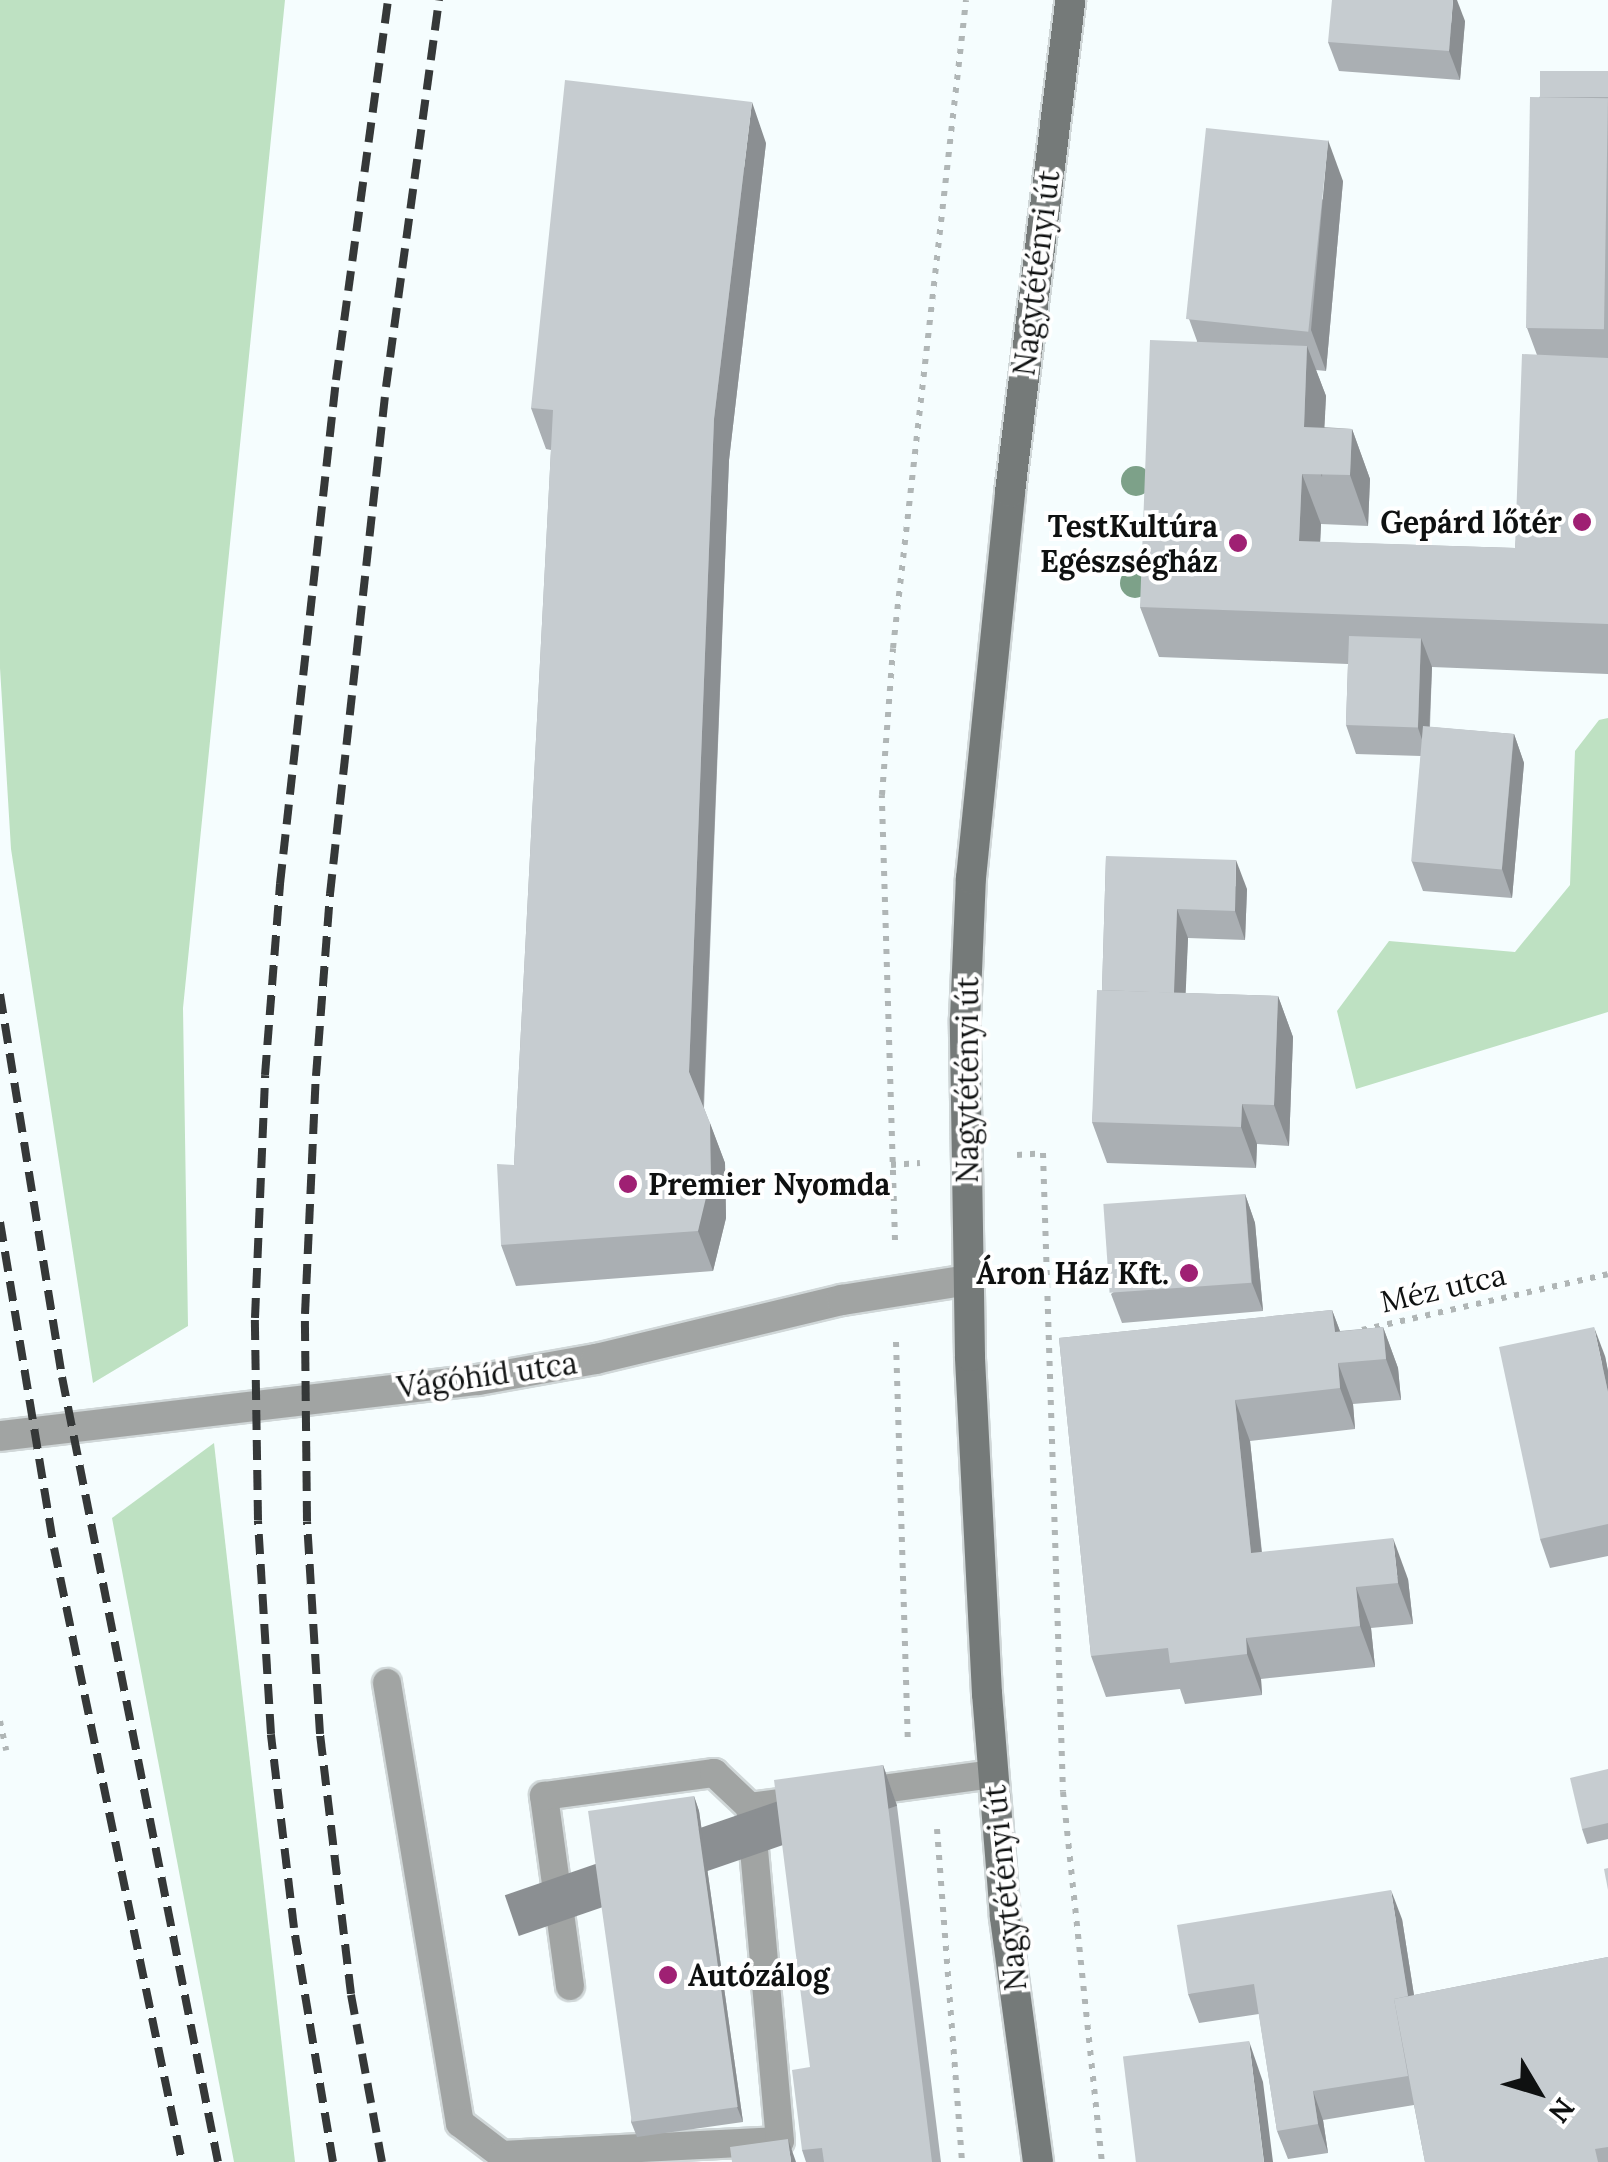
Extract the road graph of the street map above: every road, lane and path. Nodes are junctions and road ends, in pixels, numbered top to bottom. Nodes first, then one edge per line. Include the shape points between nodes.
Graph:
1 (966, 0) edge
2 (1070, 0) edge
3 (966, 1160) junction
4 (891, 1164) junction
5 (1608, 1274) edge
6 (968, 1280) junction
7 (897, 1291) junction
8 (1346, 1334) edge
9 (1066, 1362) edge
10 (1048, 1364) junction
11 (0, 1436) edge
12 (387, 1683) dead end
13 (0, 1720) edge
14 (6, 1750) dead end
15 (993, 1774) junction
16 (918, 1784) junction
17 (750, 1806) junction
18 (570, 1986) dead end
19 (500, 2159) edge
20 (962, 2162) edge
21 (1038, 2162) edge
22 (1102, 2162) edge

1 - 4 path via 882,795
2 - 3 main road, Nagytétényi út via 970,878
3 - 4 path
3 - 6 main road, Nagytétényi út
3 - 10 path via 1043,1153
4 - 7 path
5 - 8 path, Méz utca
6 - 7 street, Vágóhíd utca
6 - 15 main road, Nagytétényi út
7 - 11 street, Vágóhíd utca via 478,1380
7 - 16 path via 894,1404 909,1771
9 - 10 path
10 - 22 path via 1064,1792
12 - 19 lane via 460,2123
13 - 14 path
15 - 16 lane
15 - 21 main road, Nagytétényi út
16 - 17 lane
16 - 20 path via 936,1812
17 - 18 lane via 714,1773 544,1796
17 - 19 lane via 780,2140

